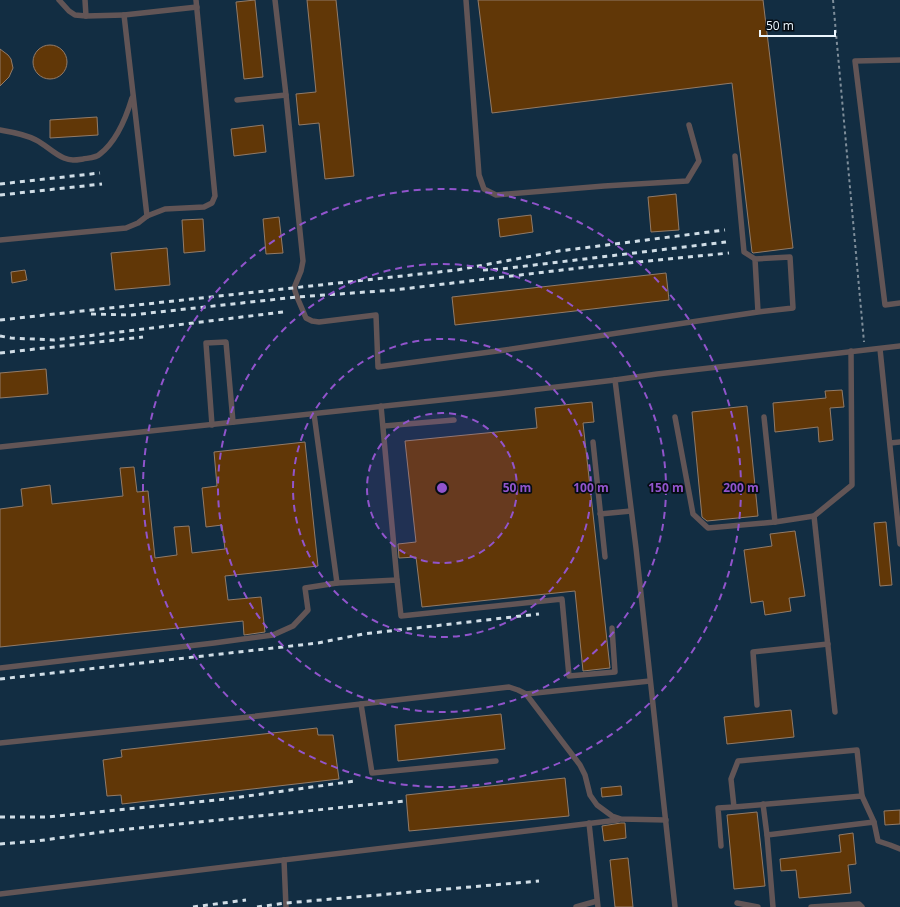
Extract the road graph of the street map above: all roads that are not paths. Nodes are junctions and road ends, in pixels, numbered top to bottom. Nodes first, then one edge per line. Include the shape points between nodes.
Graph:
1 (59, 0) edge
2 (85, 0) edge
3 (196, 0) edge
4 (275, 0) edge
5 (466, 0) edge
6 (197, 7) junction
7 (124, 15) junction
8 (86, 16) junction
9 (900, 60) edge
10 (133, 94) junction
11 (286, 95) junction
12 (237, 100) dead end
13 (689, 125) dead end
14 (0, 130) edge
15 (735, 156) dead end
16 (147, 216) junction
17 (0, 240) edge
18 (755, 259) junction
19 (900, 303) edge
20 (758, 312) junction
21 (900, 346) edge
22 (880, 348) junction
23 (851, 351) junction
24 (615, 380) junction
25 (381, 406) junction
26 (314, 414) junction
27 (675, 417) dead end
28 (764, 417) dead end
29 (454, 420) dead end
30 (233, 422) junction
31 (212, 424) junction
32 (384, 426) junction
33 (593, 442) dead end
34 (900, 442) edge
35 (890, 443) junction
36 (0, 447) edge
37 (631, 511) junction
38 (600, 514) junction
39 (814, 516) junction
40 (775, 522) junction
41 (900, 544) edge
42 (605, 557) dead end
43 (397, 580) junction
44 (337, 583) junction
45 (612, 628) dead end
46 (828, 644) junction
47 (0, 668) edge
48 (650, 681) junction
49 (526, 694) junction
50 (361, 704) junction
51 (757, 705) dead end
52 (835, 712) dead end
53 (0, 743) edge
54 (496, 762) dead end
55 (862, 796) junction
56 (763, 804) junction
57 (734, 807) junction
58 (621, 819) junction
59 (666, 820) junction
60 (874, 822) junction
61 (589, 823) junction
62 (767, 835) junction
63 (721, 846) dead end
64 (900, 849) edge
65 (284, 860) junction
66 (0, 894) edge
67 (737, 903) dead end
68 (597, 904) edge
69 (286, 907) edge
70 (576, 907) edge
71 (675, 907) edge
72 (758, 907) edge
73 (773, 907) edge
74 (811, 907) edge
75 (862, 907) edge

1 - 8 lane via 68,11
2 - 8 lane
3 - 6 lane
4 - 11 lane
5 - 13 lane via 479,175 484,189 496,195 687,181 699,161
6 - 7 lane
6 - 16 lane via 216,196 212,203 204,207 165,209
7 - 8 lane
7 - 10 lane
9 - 19 lane via 855,61 885,305
10 - 14 lane via 118,133 99,155 74,160 65,159 25,135
10 - 16 lane
11 - 12 lane
11 - 20 lane via 302,261 294,288 297,298 306,318 312,321 376,316 378,367
15 - 18 lane via 744,252
16 - 17 lane via 126,228
18 - 20 lane
18 - 20 lane via 790,257 793,308
21 - 22 lane
22 - 23 lane
22 - 35 lane
23 - 24 lane
23 - 39 lane via 852,485
24 - 25 lane
24 - 37 lane
25 - 26 lane
25 - 32 lane
26 - 30 lane
26 - 44 lane
27 - 40 lane via 693,514 708,528
28 - 40 lane
29 - 32 lane
30 - 31 lane
30 - 31 lane via 226,342 206,343
31 - 36 lane
32 - 43 lane
33 - 38 lane
34 - 35 lane
35 - 41 lane
37 - 38 lane
37 - 48 lane
38 - 42 lane
39 - 40 lane
39 - 46 lane
43 - 44 lane
43 - 45 lane via 401,616 562,599 569,676 615,672
44 - 47 lane via 305,588 308,610 293,626 273,635
46 - 51 lane via 754,652
46 - 52 lane
48 - 49 lane
48 - 59 lane
49 - 50 lane via 509,687
49 - 58 lane via 580,765 590,795 597,805
50 - 53 lane
50 - 54 lane via 372,773
55 - 56 lane
55 - 57 lane via 857,750 738,761 731,779
55 - 60 lane
56 - 57 lane
56 - 62 lane
57 - 63 lane via 718,808
58 - 59 lane
58 - 61 lane
59 - 71 lane
60 - 62 lane
60 - 64 lane via 878,841
61 - 65 lane
61 - 68 lane
62 - 73 lane
65 - 66 lane
65 - 69 lane
67 - 72 lane
68 - 70 lane
74 - 75 lane via 859,904

